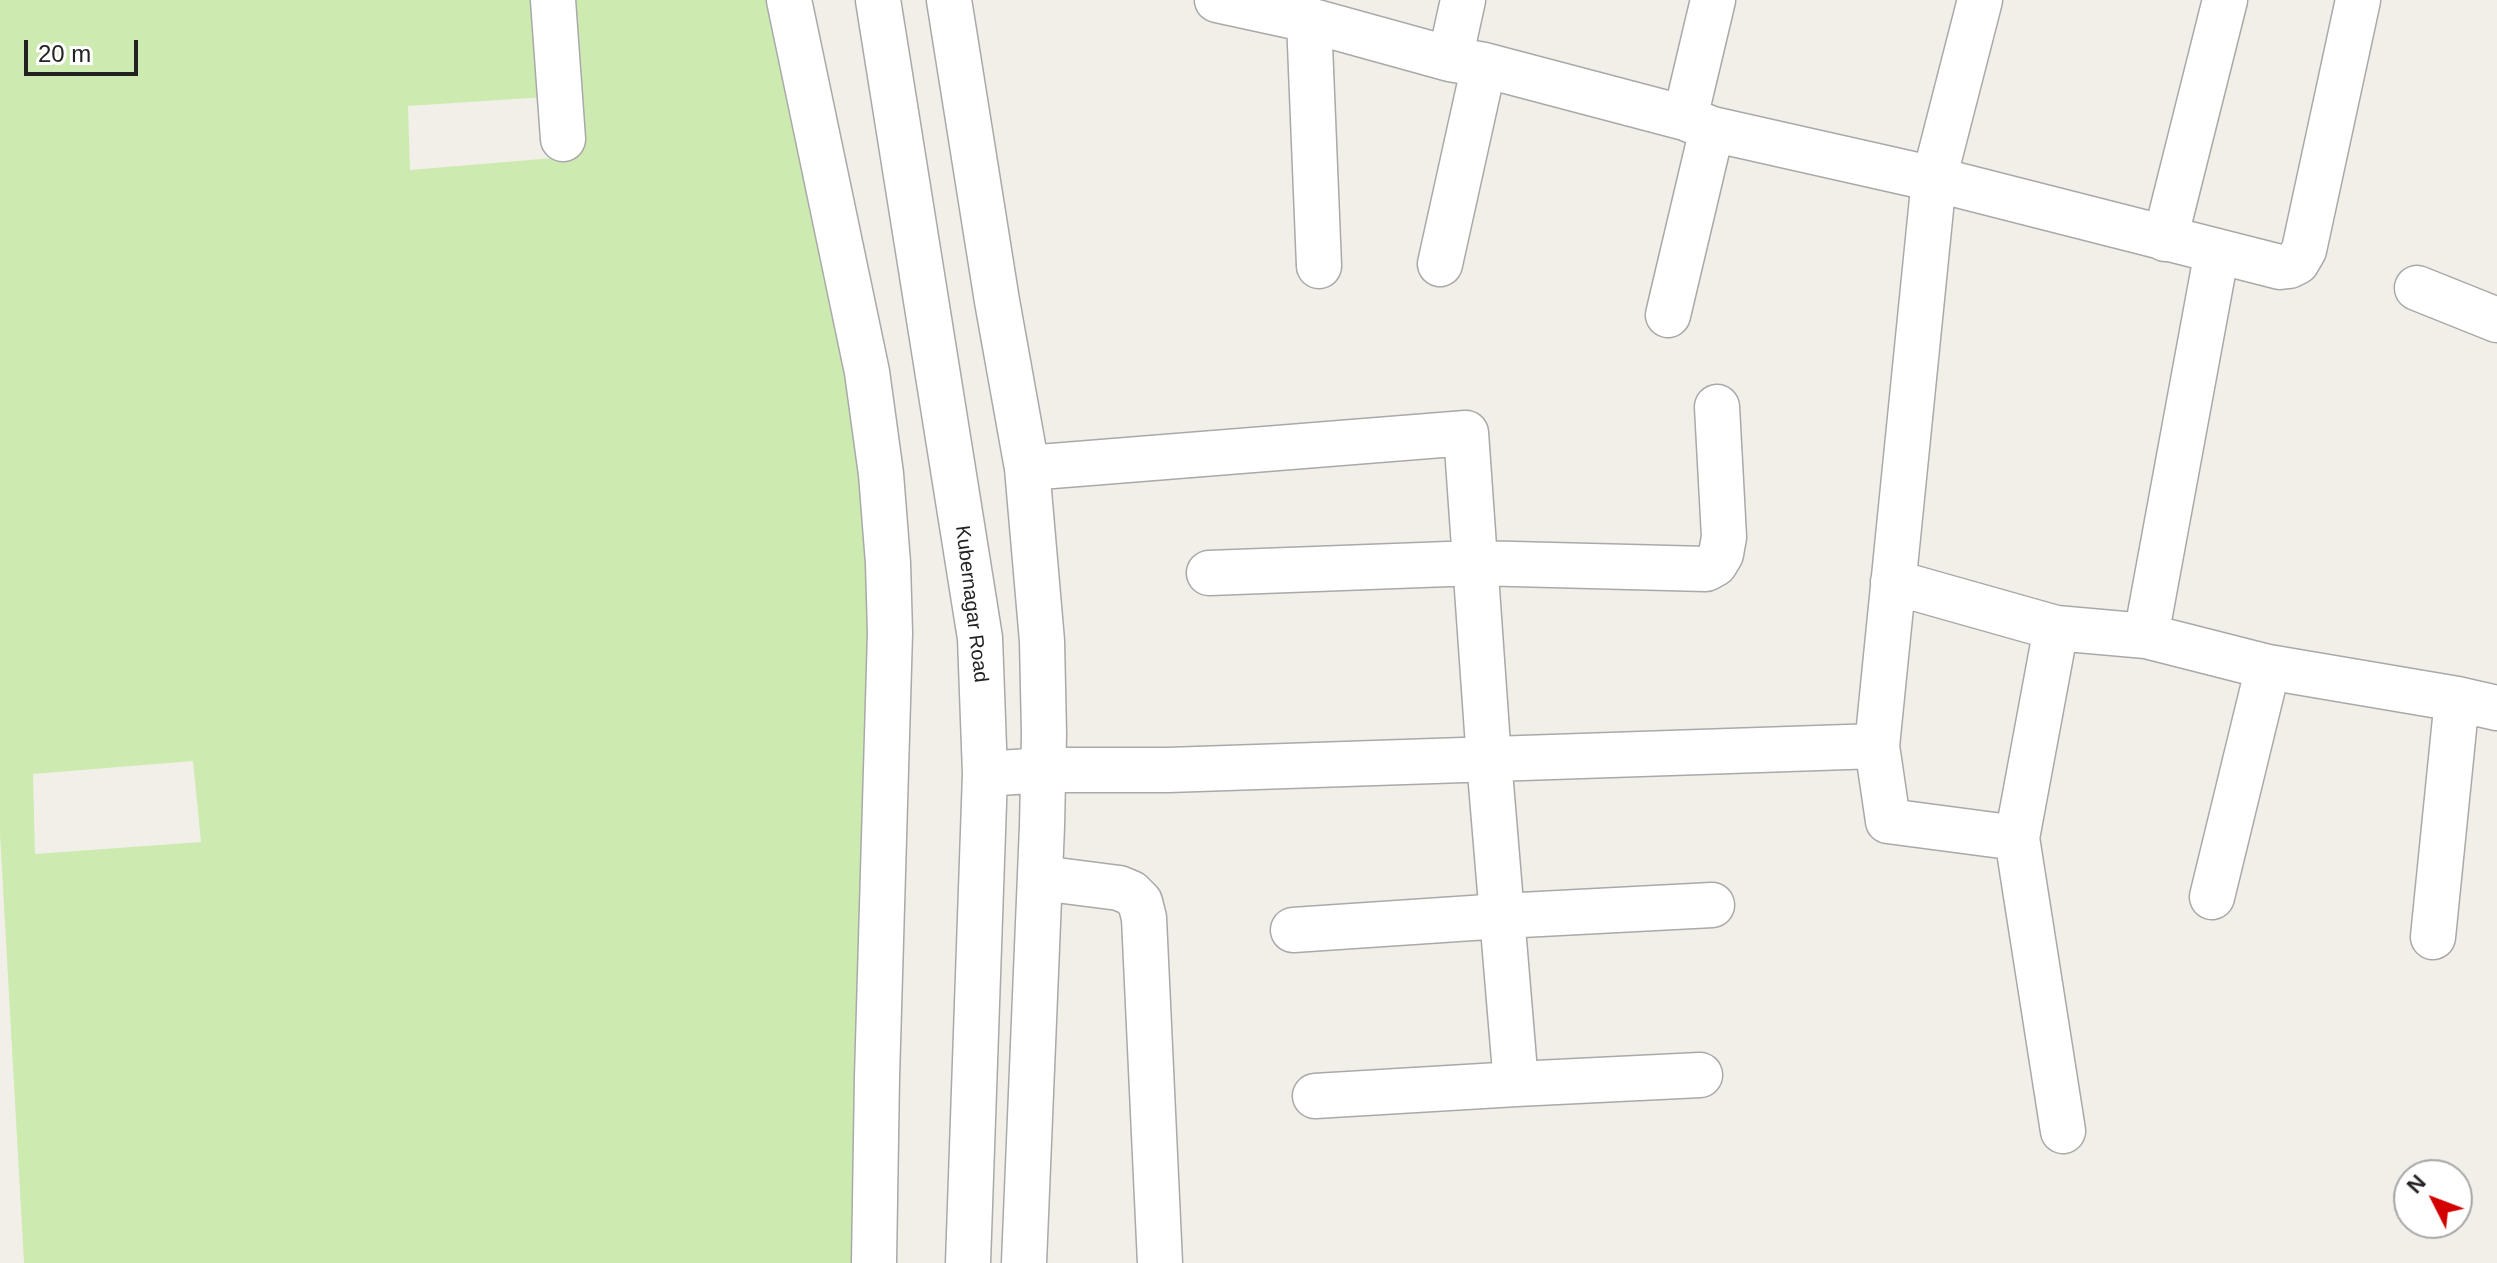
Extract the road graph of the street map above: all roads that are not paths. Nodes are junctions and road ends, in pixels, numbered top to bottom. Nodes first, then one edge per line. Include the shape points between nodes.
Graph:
1 (553, 0) edge
2 (789, 0) edge
3 (878, 0) edge
4 (949, 0) edge
5 (1217, 0) edge
6 (1463, 0) edge
7 (1713, 0) edge
8 (1980, 0) edge
9 (2225, 0) edge
10 (2358, 0) edge
11 (1309, 20) junction
12 (1467, 62) junction
13 (1699, 124) junction
14 (563, 139) dead end
15 (1934, 179) junction
16 (2165, 239) junction
17 (2217, 251) junction
18 (1440, 264) dead end
19 (1319, 266) dead end
20 (2417, 288) dead end
21 (1668, 315) dead end
22 (2497, 320) edge
23 (1717, 407) dead end
24 (1027, 468) junction
25 (1475, 563) junction
26 (1209, 573) dead end
27 (1893, 582) junction
28 (2056, 628) junction
29 (2146, 636) junction
30 (2268, 667) junction
31 (2477, 704) edge
32 (1877, 746) junction
33 (1489, 760) junction
34 (1044, 770) junction
35 (985, 774) junction
36 (2017, 838) junction
37 (1041, 878) junction
38 (2212, 897) dead end
39 (1712, 905) dead end
40 (1502, 916) junction
41 (1293, 930) dead end
42 (2433, 937) dead end
43 (1700, 1075) dead end
44 (1516, 1084) junction
45 (1315, 1096) dead end
46 (2063, 1131) dead end
47 (874, 1263) edge
48 (968, 1263) edge
49 (1024, 1263) edge
50 (1160, 1263) edge

1 - 14 street
2 - 47 street via 867,372 888,563
3 - 35 street, Kubernagar Road via 980,638
4 - 24 street
5 - 11 street
6 - 12 street
7 - 13 street
8 - 15 street
9 - 16 street
10 - 17 street via 2304,250 2297,262 2280,267
11 - 12 street
11 - 19 street
12 - 13 street
12 - 18 street
13 - 15 street
13 - 21 street
15 - 16 street
15 - 27 street
16 - 17 street
17 - 29 street
20 - 22 street
23 - 25 street via 1724,537 1715,564 1686,570
24 - 25 street via 1466,433
24 - 34 street via 1042,641
25 - 26 street
25 - 33 street
27 - 28 street
27 - 32 street
28 - 29 street
28 - 36 street
29 - 30 street
30 - 31 street
30 - 38 street
31 - 42 street
32 - 33 street
32 - 36 street via 1888,821
33 - 34 street
33 - 40 street
34 - 35 street
34 - 37 street
35 - 48 street, Kubernagar Road
36 - 46 street
37 - 49 street
37 - 50 street via 1119,888 1140,902
39 - 40 street
40 - 41 street
40 - 44 street
43 - 44 street
44 - 45 street

